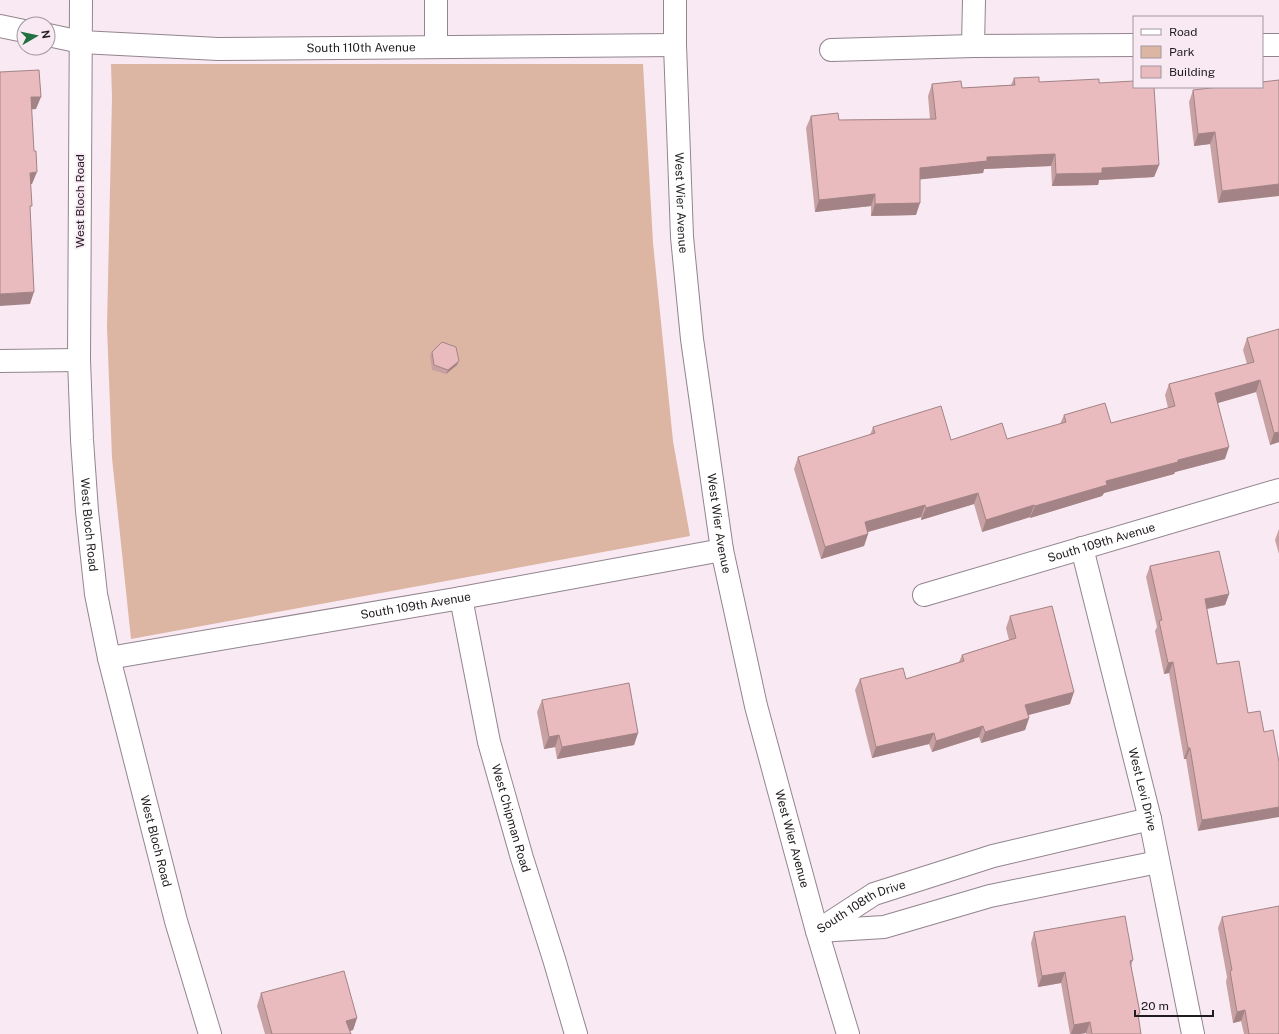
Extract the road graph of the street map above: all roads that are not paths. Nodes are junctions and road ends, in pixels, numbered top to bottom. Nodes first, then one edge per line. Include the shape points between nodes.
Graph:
1 (81, 0) edge
2 (436, 0) edge
3 (675, 0) edge
4 (974, 0) edge
5 (0, 26) edge
6 (16, 29) edge
7 (56, 37) edge
8 (81, 42) junction
9 (675, 45) junction
10 (1133, 45) edge
11 (1263, 45) edge
12 (1279, 45) edge
13 (973, 46) junction
14 (436, 47) junction
15 (831, 50) dead end
16 (79, 360) junction
17 (0, 361) edge
18 (1279, 490) edge
19 (1082, 548) junction
20 (722, 550) junction
21 (924, 595) dead end
22 (461, 598) junction
23 (109, 658) junction
24 (1150, 819) junction
25 (1158, 862) junction
26 (817, 931) junction
27 (210, 1034) edge
28 (576, 1034) edge
29 (848, 1034) edge
30 (1193, 1034) edge

1 - 8 street, West Bloch Road
2 - 14 street
3 - 9 street, West Wier Avenue
4 - 13 street
5 - 6 street
7 - 8 street, South 110th Avenue
8 - 14 street, South 110th Avenue via 218,49
8 - 16 street, West Bloch Road
9 - 14 street, South 110th Avenue
9 - 20 street, West Wier Avenue via 682,237 692,339
10 - 13 street
11 - 12 street
13 - 15 street
16 - 17 street
16 - 23 street, West Bloch Road via 87,511 96,594
18 - 19 street, South 109th Avenue
19 - 21 street, South 109th Avenue
19 - 24 street, West Levi Drive
20 - 22 street, South 109th Avenue
20 - 26 street, West Wier Avenue via 756,706
22 - 23 street, South 109th Avenue
22 - 28 street, West Chipman Road via 489,742
23 - 27 street, West Bloch Road via 176,921
24 - 25 street, West Levi Drive
24 - 26 street, South 108th Drive via 993,856 874,894
25 - 26 street, South 108th Drive via 990,896 884,927
25 - 30 street, West Levi Drive
26 - 29 street, West Wier Avenue

